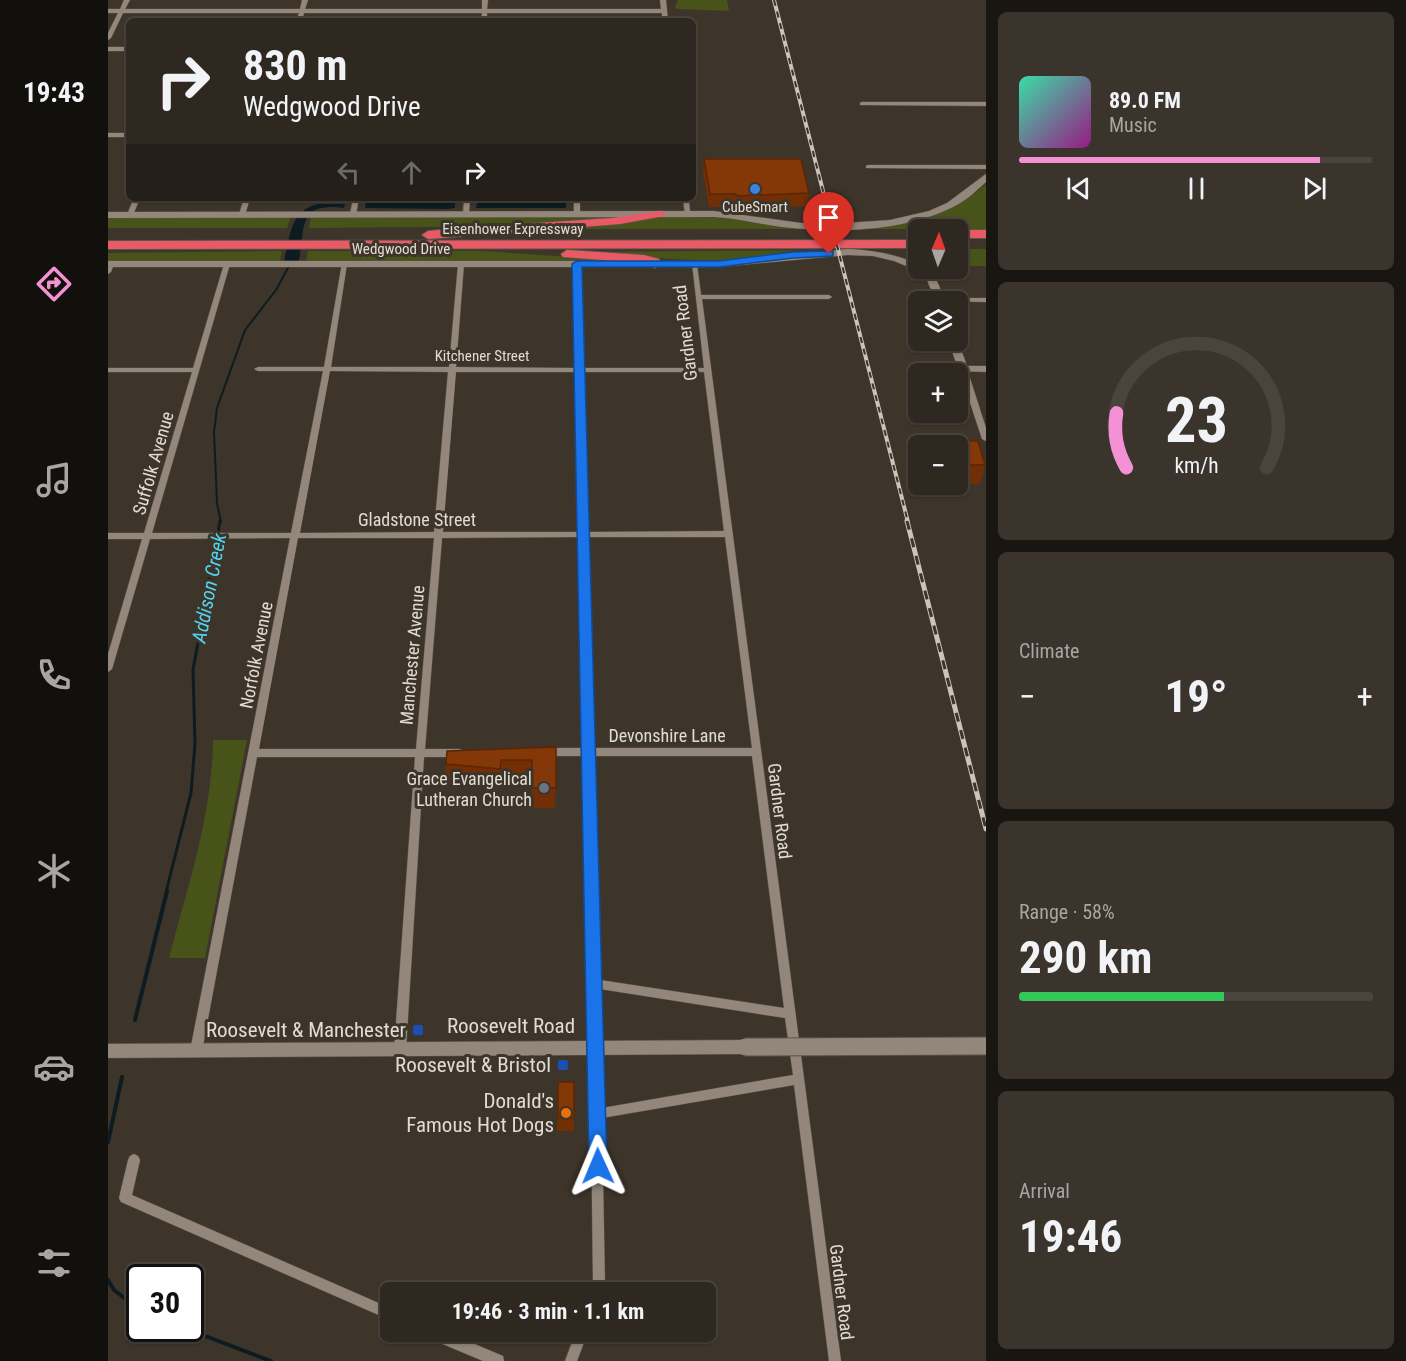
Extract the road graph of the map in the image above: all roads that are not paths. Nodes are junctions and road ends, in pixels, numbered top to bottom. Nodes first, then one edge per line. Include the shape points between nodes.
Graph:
1 (127, 0) edge
2 (305, 0) edge
3 (485, 0) edge
4 (663, 0) edge
5 (484, 10) junction
6 (664, 10) junction
7 (108, 11) edge
8 (122, 11) junction
9 (302, 11) junction
10 (300, 18) edge
11 (484, 18) edge
12 (665, 18) edge
13 (108, 38) edge
14 (108, 49) edge
15 (126, 49) edge
16 (862, 104) dead end
17 (986, 104) edge
18 (108, 135) edge
19 (126, 135) edge
20 (868, 167) dead end
21 (986, 167) edge
22 (986, 177) edge
23 (136, 201) edge
24 (246, 201) edge
25 (355, 201) edge
26 (467, 201) edge
27 (577, 201) edge
28 (686, 201) edge
29 (242, 214) junction
30 (466, 214) junction
31 (577, 214) junction
32 (660, 214) junction
33 (688, 214) junction
34 (108, 215) edge
35 (130, 215) junction
36 (353, 215) junction
37 (908, 234) edge
38 (968, 234) edge
39 (986, 234) edge
40 (108, 235) edge
41 (428, 235) junction
42 (279, 240) junction
43 (316, 240) junction
44 (968, 243) edge
45 (986, 243) edge
46 (108, 244) edge
47 (233, 244) junction
48 (480, 244) junction
49 (908, 244) edge
50 (108, 250) edge
51 (908, 263) edge
52 (227, 264) junction
53 (344, 264) junction
54 (461, 264) junction
55 (577, 264) junction
56 (655, 264) junction
57 (694, 264) junction
58 (109, 267) edge
59 (698, 297) junction
60 (829, 297) dead end
61 (968, 300) edge
62 (986, 300) edge
63 (258, 369) dead end
64 (968, 369) edge
65 (986, 369) edge
66 (108, 370) edge
67 (196, 370) junction
68 (327, 370) junction
69 (453, 370) junction
70 (580, 370) junction
71 (706, 370) junction
72 (968, 384) edge
73 (986, 439) edge
74 (727, 534) junction
75 (439, 535) junction
76 (583, 535) junction
77 (108, 536) edge
78 (148, 536) junction
79 (295, 536) junction
80 (108, 669) edge
81 (538, 752) edge
82 (590, 752) junction
83 (756, 752) junction
84 (254, 753) junction
85 (420, 753) junction
86 (469, 753) edge
87 (595, 984) junction
88 (790, 1014) junction
89 (986, 1046) edge
90 (596, 1048) junction
91 (400, 1050) junction
92 (108, 1051) edge
93 (196, 1051) junction
94 (798, 1079) junction
95 (597, 1114) junction
96 (134, 1160) dead end
97 (599, 1282) edge
98 (380, 1310) edge
99 (454, 1342) edge
100 (578, 1342) edge
101 (498, 1361) edge
102 (571, 1361) edge
103 (835, 1361) edge

1 - 8 street
2 - 9 street
3 - 5 street
4 - 6 street
5 - 6 street
5 - 9 street
5 - 11 street
6 - 12 street
7 - 8 street
8 - 9 street
8 - 13 street
9 - 10 street
14 - 15 street
16 - 17 street
18 - 19 street
20 - 21 street
22 - 33 street via 942,209 887,223 792,225 726,215
23 - 35 street
24 - 29 street
25 - 36 street
26 - 30 street
27 - 31 street
28 - 33 street
29 - 35 street
29 - 36 street
30 - 31 street
30 - 36 street
31 - 32 street
32 - 33 street
32 - 41 highway via 584,224
34 - 35 street
37 - 41 highway, Eisenhower Expressway
38 - 39 highway
40 - 42 highway, Eisenhower Expressway
41 - 43 highway, Eisenhower Expressway
42 - 43 highway, Eisenhower Expressway
42 - 47 highway, Eisenhower Expressway
43 - 48 highway, Eisenhower Expressway
44 - 45 highway
46 - 47 highway, Eisenhower Expressway
47 - 50 highway via 207,249
48 - 49 highway, Eisenhower Expressway
48 - 56 highway via 510,250 644,259
51 - 57 street, Wedgwood Drive via 864,254 805,254
52 - 53 street, Wedgwood Drive
52 - 58 street, Wedgwood Drive
52 - 67 street, Suffolk Avenue
53 - 54 street, Wedgwood Drive
53 - 68 street, Norfolk Avenue
54 - 55 street, Wedgwood Drive
54 - 69 street, Manchester Avenue
55 - 56 street, Wedgwood Drive
55 - 70 street
56 - 57 street, Wedgwood Drive
57 - 59 street, Gardner Road
59 - 60 street
59 - 71 street, Gardner Road
61 - 62 street
63 - 68 street, Kitchener Street
64 - 65 street
66 - 67 street
67 - 78 street, Suffolk Avenue
68 - 69 street, Kitchener Street
68 - 79 street, Norfolk Avenue
69 - 70 street, Kitchener Street
69 - 75 street, Manchester Avenue
70 - 71 street, Kitchener Street
70 - 76 street
71 - 74 street, Gardner Road
72 - 73 street
74 - 76 street, Gladstone Street
74 - 83 street, Gardner Road
75 - 76 street, Gladstone Street
75 - 79 street, Gladstone Street
75 - 85 street, Manchester Avenue
76 - 82 street
77 - 78 street, Gladstone Street
78 - 79 street, Gladstone Street
78 - 80 street, Suffolk Avenue
79 - 84 street, Norfolk Avenue
81 - 82 street, Devonshire Lane
82 - 83 street, Devonshire Lane
82 - 87 street
83 - 88 street, Gardner Road
84 - 85 street
84 - 93 street, Norfolk Avenue
85 - 86 street
85 - 91 street, Manchester Avenue
87 - 88 street
87 - 90 street
88 - 94 street, Gardner Road
89 - 90 street, Roosevelt Road, bridge
90 - 91 street, Roosevelt Road
90 - 95 street
91 - 93 street, Roosevelt Road
92 - 93 street, Roosevelt Road
94 - 95 street
94 - 103 street, Gardner Road
95 - 97 street
96 - 98 street via 125,1198
99 - 101 street
100 - 102 street

